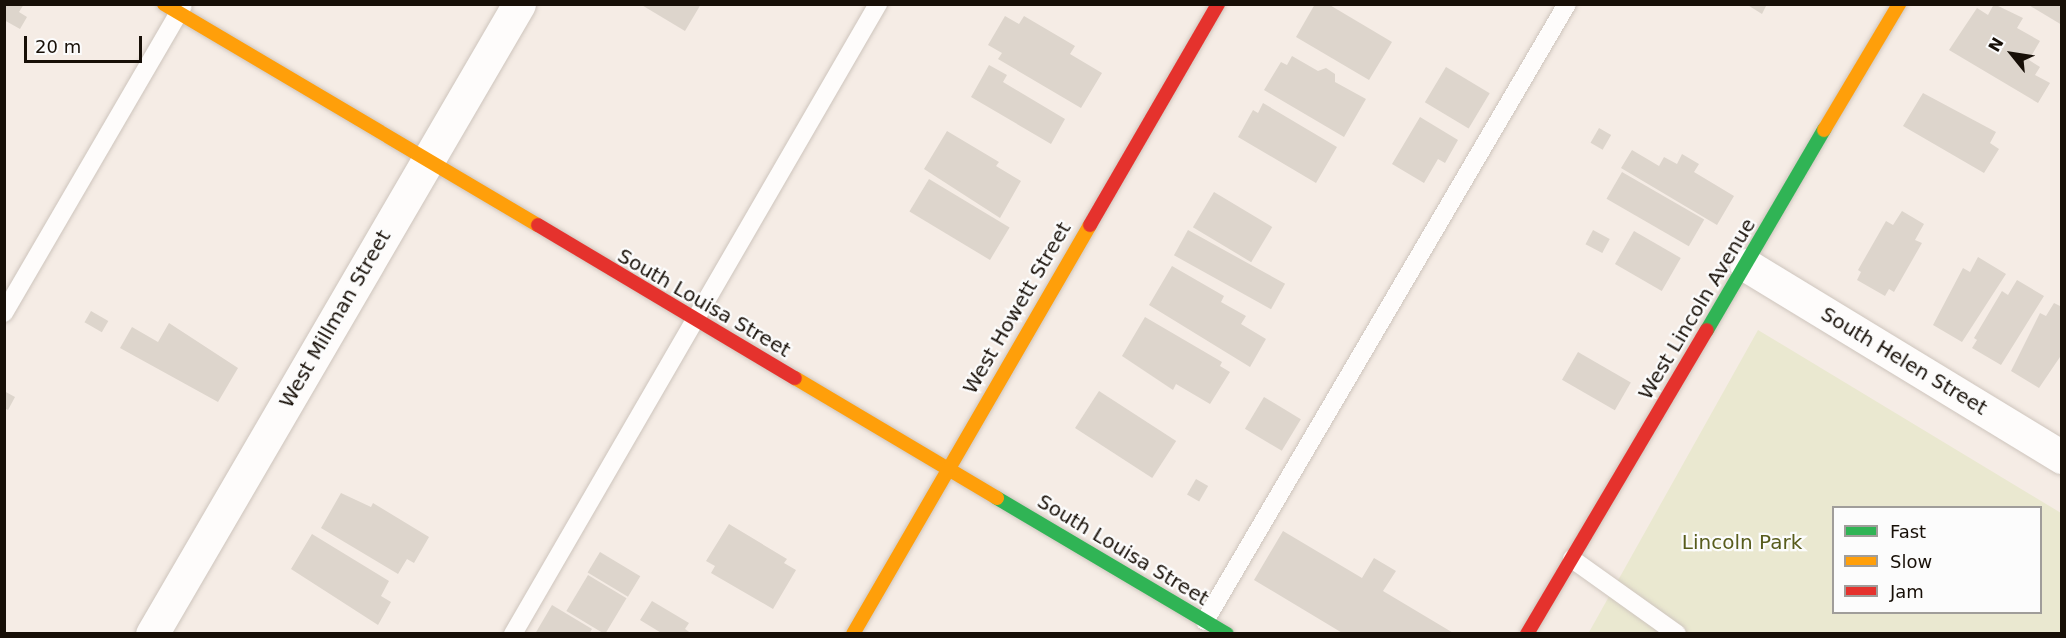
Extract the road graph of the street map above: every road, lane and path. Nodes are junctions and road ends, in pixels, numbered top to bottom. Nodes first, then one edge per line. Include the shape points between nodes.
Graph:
1 (519, 4) edge
2 (878, 4) edge
3 (1218, 4) edge
4 (1567, 4) edge
5 (1899, 4) edge
6 (176, 8) edge
7 (426, 162) junction
8 (1746, 265) junction
9 (4, 313) edge
10 (695, 321) junction
11 (2061, 457) edge
12 (948, 469) junction
13 (1572, 559) junction
14 (1205, 621) junction
15 (152, 633) edge
16 (513, 633) edge
17 (853, 633) edge
18 (1227, 633) edge
19 (1527, 633) edge
20 (1677, 633) edge

1 - 7 street, West Millman Street
2 - 10 lane
3 - 12 main road, West Howett Street
4 - 14 lane
5 - 8 main road, West Lincoln Avenue
6 - 7 main road, South Louisa Street
6 - 9 lane
7 - 10 main road, South Louisa Street
7 - 15 street, West Millman Street
8 - 11 street, South Helen Street
8 - 13 main road, West Lincoln Avenue
10 - 12 main road, South Louisa Street
10 - 16 lane
12 - 14 main road, South Louisa Street
12 - 17 main road, West Howett Street
13 - 19 main road, West Lincoln Avenue
13 - 20 lane
14 - 18 main road, South Louisa Street

